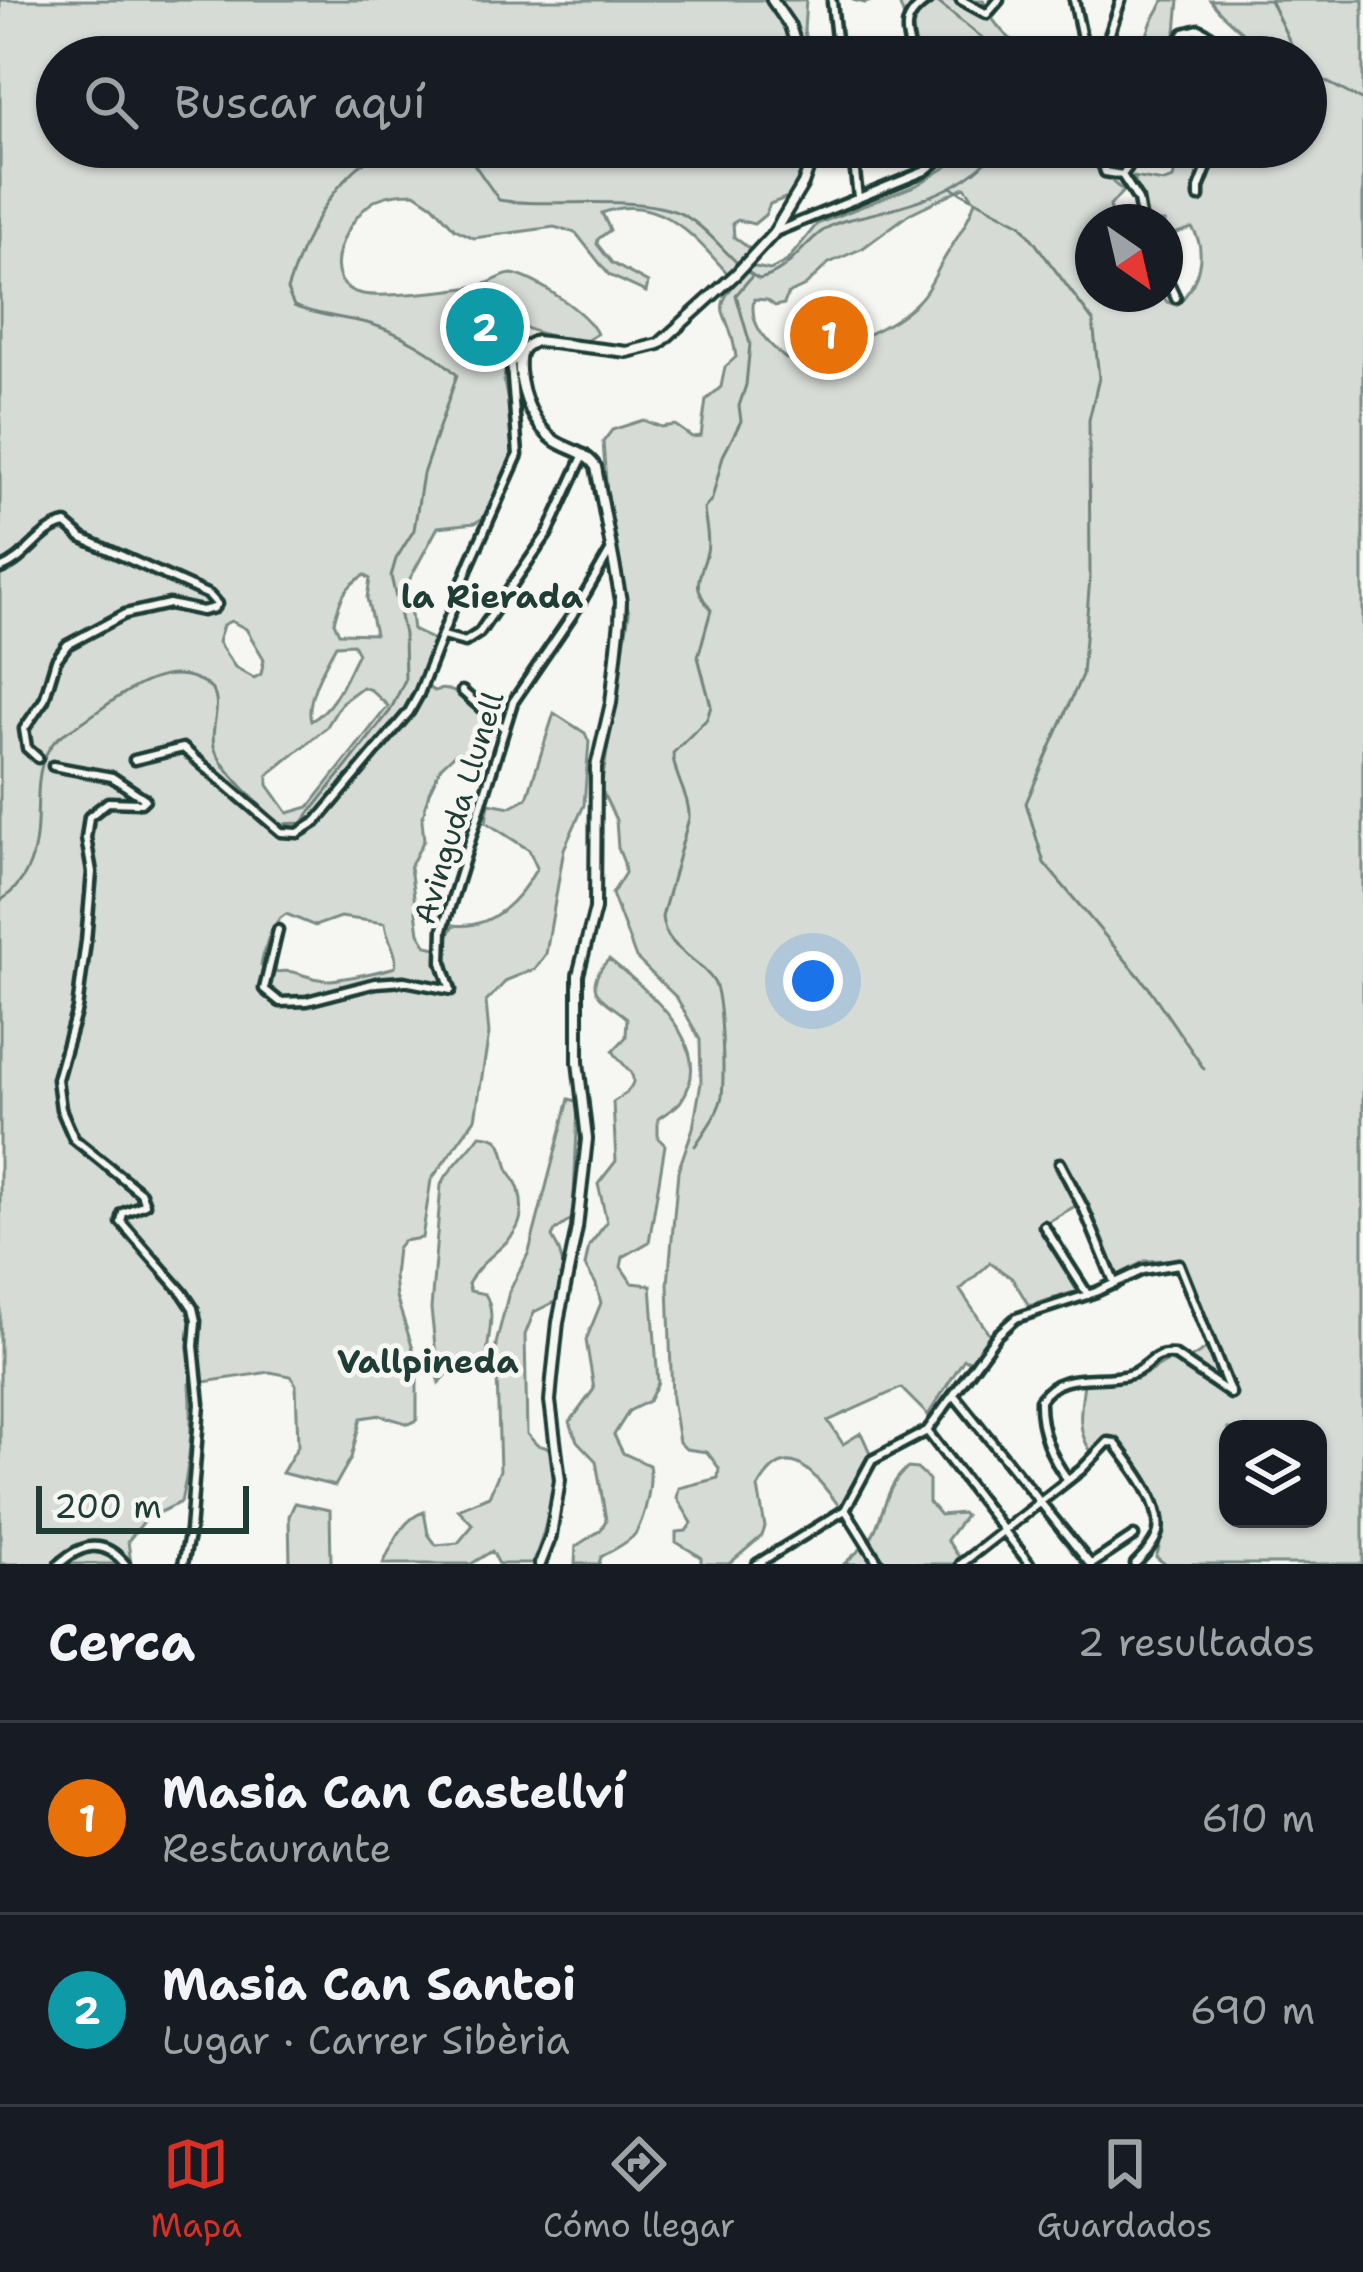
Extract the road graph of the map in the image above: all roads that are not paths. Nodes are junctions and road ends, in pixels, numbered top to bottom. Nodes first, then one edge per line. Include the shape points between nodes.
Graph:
1 (772, 0) edge
2 (928, 0) edge
3 (961, 0) edge
4 (999, 0) edge
5 (1074, 0) edge
6 (1121, 0) edge
7 (832, 2) edge
8 (793, 36) edge
9 (836, 36) edge
10 (908, 36) edge
11 (1082, 36) edge
12 (1109, 36) edge
13 (1182, 36) edge
14 (1210, 36) edge
15 (809, 168) edge
16 (855, 168) edge
17 (928, 168) edge
18 (1104, 168) edge
19 (1126, 168) edge
20 (1208, 168) edge
21 (1122, 175) junction
22 (858, 197) junction
23 (1199, 197) dead end
24 (1139, 204) edge
25 (786, 214) junction
26 (799, 222) junction
27 (773, 234) junction
28 (519, 356) junction
29 (584, 453) junction
30 (609, 554) junction
31 (0, 568) edge
32 (443, 636) junction
33 (462, 691) dead end
34 (503, 728) junction
35 (38, 758) dead end
36 (134, 760) dead end
37 (53, 766) dead end
38 (278, 930) dead end
39 (1060, 1163) dead end
40 (1044, 1226) dead end
41 (1115, 1284) junction
42 (1088, 1295) junction
43 (954, 1395) junction
44 (927, 1431) junction
45 (1068, 1480) junction
46 (1039, 1501) junction
47 (845, 1510) junction
48 (1003, 1530) junction
49 (1134, 1536) dead end
50 (1030, 1563) edge
51 (58, 1564) edge
52 (124, 1564) edge
53 (183, 1564) edge
54 (540, 1564) edge
55 (757, 1564) edge
56 (879, 1564) edge
57 (961, 1564) edge
58 (1091, 1564) edge
59 (1136, 1564) edge

1 - 8 street
2 - 10 street via 905,20
3 - 4 street via 987,14
5 - 11 street
6 - 12 street
7 - 9 street
13 - 14 street via 1199,28
15 - 25 street
16 - 22 street
17 - 22 street
18 - 21 street
19 - 21 street
20 - 23 street
21 - 24 street
22 - 26 street
25 - 26 street
25 - 27 street
26 - 27 street
27 - 28 street via 649,349 536,341
28 - 29 street via 523,393 538,422
28 - 32 street via 511,377 517,459
29 - 30 street via 598,471
29 - 32 street via 548,532 485,626 472,640
30 - 34 street, Avinguda Llunell via 520,687
30 - 54 street via 620,620 596,766 595,909 578,975 587,1139 550,1402 560,1480
31 - 35 street via 66,524 216,606 169,604 125,614 67,645 26,725 26,746
32 - 36 street via 414,706 302,832 270,824 183,748
33 - 34 street
34 - 38 street, Avinguda Llunell via 443,929 451,990 404,981 280,1002 264,989
37 - 53 street via 112,777 145,799 108,802 88,817 86,940 57,1079 74,1139 141,1193 145,1204 121,1222 194,1308 200,1405
39 - 41 street
40 - 42 street
41 - 42 street
41 - 45 street via 1179,1264 1232,1394 1165,1354 1129,1375 1053,1386 1040,1400 1040,1417
42 - 43 street via 1016,1318
43 - 44 street
43 - 46 street
44 - 47 street via 877,1455
44 - 48 street
45 - 46 street
45 - 59 street via 1115,1443 1157,1519 1158,1534
46 - 48 street
46 - 58 street
47 - 55 street
47 - 56 street
48 - 50 street
48 - 57 street
49 - 58 street
51 - 52 street via 97,1545

